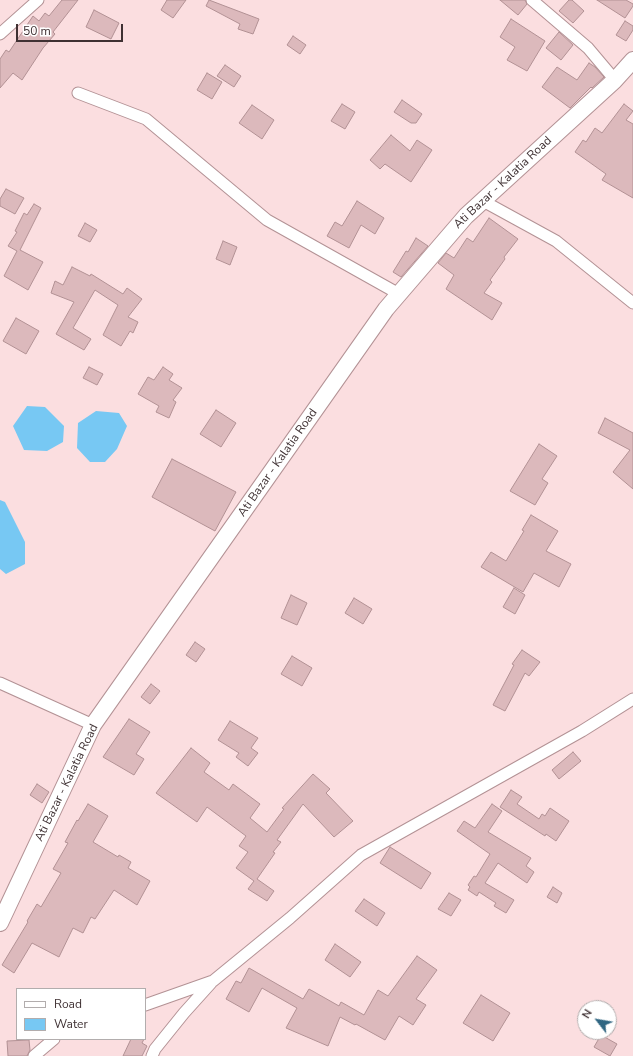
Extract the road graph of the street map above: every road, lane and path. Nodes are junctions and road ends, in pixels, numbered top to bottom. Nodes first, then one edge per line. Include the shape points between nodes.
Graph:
1 (38, 0) edge
2 (532, 0) edge
3 (0, 34) edge
4 (633, 60) edge
5 (615, 80) junction
6 (78, 93) dead end
7 (483, 201) junction
8 (399, 294) junction
9 (633, 303) edge
10 (0, 684) edge
11 (633, 699) edge
12 (94, 725) junction
13 (0, 923) edge
14 (212, 981) junction
15 (146, 1005) edge
16 (53, 1040) edge
17 (34, 1056) edge
18 (152, 1056) edge

1 - 3 street
2 - 5 street via 588,48
4 - 5 main road, Ati Bazar - Kalatia Road
5 - 7 main road, Ati Bazar - Kalatia Road
6 - 8 street via 146,119 267,220
7 - 8 main road, Ati Bazar - Kalatia Road via 466,216
7 - 9 street via 556,241
8 - 12 main road, Ati Bazar - Kalatia Road
10 - 12 street
11 - 14 street via 582,731 361,855 290,918
12 - 13 main road, Ati Bazar - Kalatia Road
14 - 15 street
14 - 18 street via 155,1049
16 - 17 street

